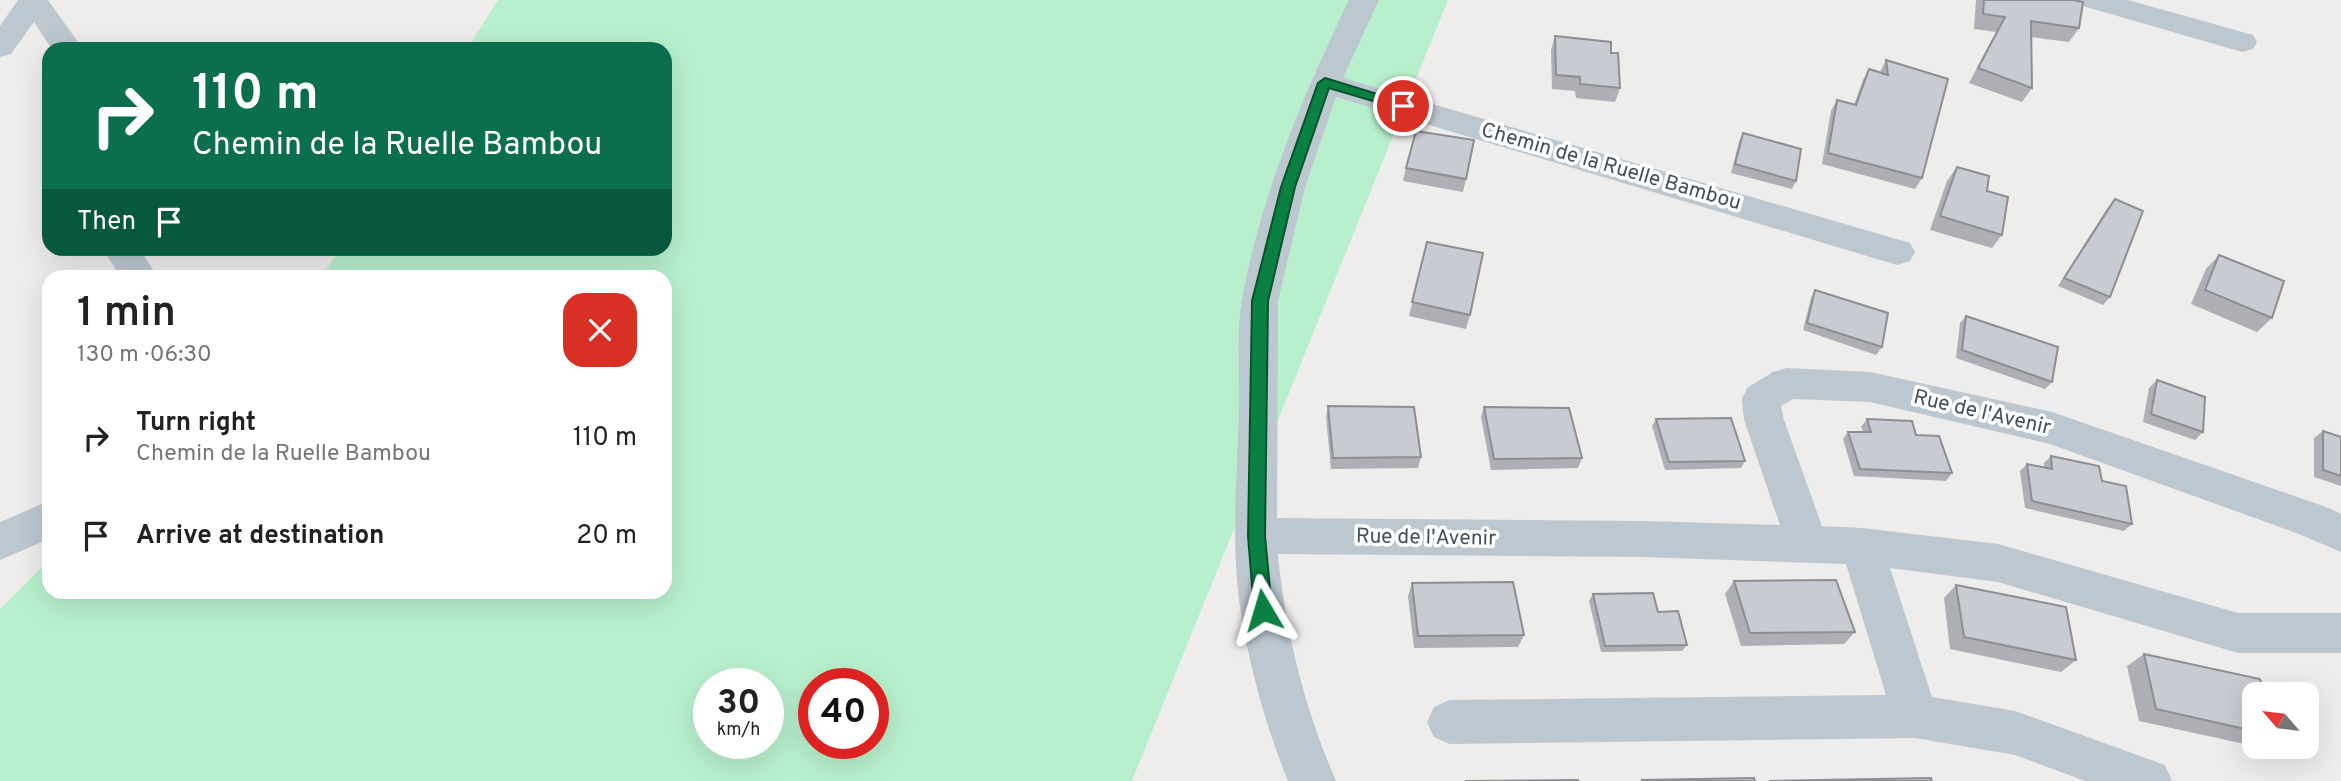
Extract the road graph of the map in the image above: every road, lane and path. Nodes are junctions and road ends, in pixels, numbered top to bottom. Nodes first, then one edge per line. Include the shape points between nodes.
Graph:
1 (33, 0) edge
2 (1364, 0) edge
3 (2094, 0) edge
4 (63, 42) edge
5 (2242, 42) dead end
6 (0, 47) edge
7 (1325, 83) junction
8 (1897, 252) dead end
9 (42, 522) edge
10 (2341, 534) edge
11 (1256, 536) junction
12 (0, 542) edge
13 (1807, 544) junction
14 (1862, 546) junction
15 (2341, 634) edge
16 (1915, 716) junction
17 (1450, 722) dead end
18 (1312, 781) edge
19 (2148, 781) edge

1 - 4 street
1 - 6 street
2 - 7 street
3 - 5 street
7 - 8 street, Chemin de la Ruelle Bambou
7 - 11 street via 1288,187 1260,301
9 - 12 street
10 - 13 street, Rue de l'Avenir via 2052,428 1870,387 1787,383 1761,398 1764,420
11 - 13 street, Rue de l'Avenir
11 - 18 street via 1266,628 1296,743
13 - 14 street, Rue de l'Avenir
14 - 15 street, Rue de l'Avenir via 1998,563 2238,633
14 - 16 street
16 - 17 street
16 - 19 street via 2015,733

